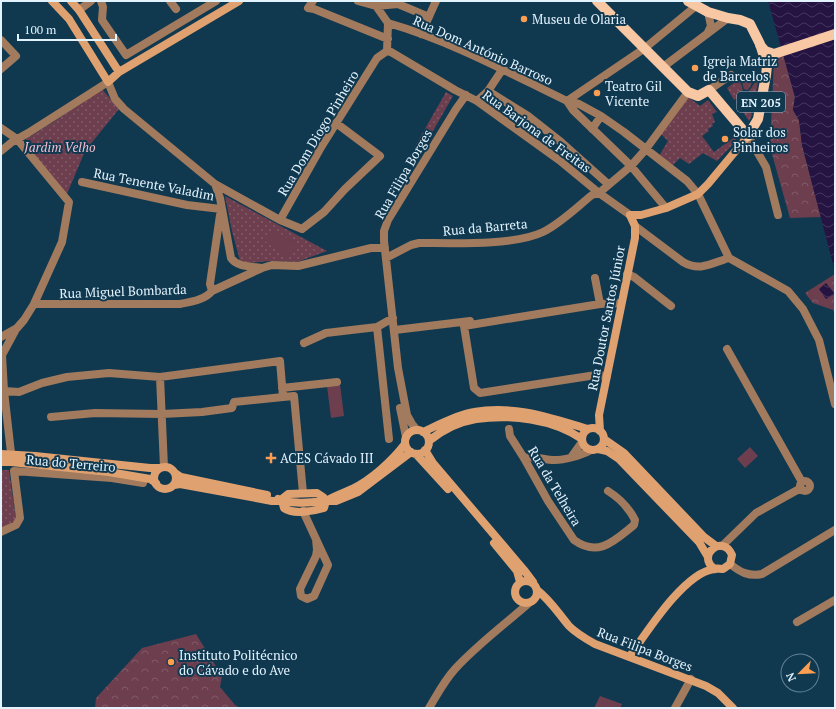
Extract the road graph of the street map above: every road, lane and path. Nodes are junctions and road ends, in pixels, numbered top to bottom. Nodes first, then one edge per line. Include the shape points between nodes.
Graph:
1 (52, 1) edge
2 (91, 1) edge
3 (101, 1) edge
4 (170, 1) edge
5 (239, 1) edge
6 (313, 1) edge
7 (358, 1) edge
8 (436, 1) edge
9 (597, 1) edge
10 (213, 3) edge
11 (399, 3) edge
12 (692, 3) edge
13 (376, 4) edge
14 (77, 8) edge
15 (176, 9) dead end
16 (708, 12) junction
17 (65, 15) junction
18 (216, 15) junction
19 (429, 17) junction
20 (728, 18) junction
21 (72, 23) junction
22 (388, 23) junction
23 (421, 34) junction
24 (707, 34) junction
25 (835, 34) edge
26 (388, 39) junction
27 (1, 40) edge
28 (760, 44) junction
29 (645, 48) junction
30 (387, 51) junction
31 (775, 54) junction
32 (767, 66) junction
33 (663, 67) junction
34 (1, 69) edge
35 (502, 70) junction
36 (119, 72) junction
37 (730, 75) dead end
38 (108, 82) junction
39 (488, 90) junction
40 (709, 90) junction
41 (688, 92) junction
42 (466, 95) junction
43 (477, 101) junction
44 (567, 101) junction
45 (602, 116) junction
46 (336, 124) junction
47 (1, 128) edge
48 (592, 129) junction
49 (748, 136) junction
50 (17, 139) junction
51 (646, 150) junction
52 (1, 151) edge
53 (631, 166) junction
54 (82, 182) dead end
55 (215, 184) junction
56 (608, 184) junction
57 (599, 193) junction
58 (698, 194) junction
59 (666, 208) junction
60 (221, 209) junction
61 (630, 215) junction
62 (778, 215) dead end
63 (280, 220) junction
64 (635, 226) junction
65 (384, 248) junction
66 (386, 258) junction
67 (728, 258) junction
68 (262, 268) junction
69 (627, 274) junction
70 (595, 278) dead end
71 (212, 291) junction
72 (599, 301) junction
73 (621, 303) junction
74 (38, 305) junction
75 (671, 306) dead end
76 (393, 318) junction
77 (377, 326) junction
78 (17, 328) junction
79 (395, 330) junction
80 (1, 337) edge
81 (304, 343) dead end
82 (727, 349) dead end
83 (2, 352) edge
84 (398, 368) junction
85 (607, 376) junction
86 (160, 377) junction
87 (337, 382) dead end
88 (282, 388) junction
89 (4, 391) junction
90 (283, 397) junction
91 (835, 404) edge
92 (162, 414) junction
93 (599, 415) junction
94 (51, 416) dead end
95 (589, 428) junction
96 (508, 429) dead end
97 (420, 431) junction
98 (602, 435) junction
99 (389, 439) dead end
100 (405, 440) junction
101 (429, 440) junction
102 (582, 441) junction
103 (595, 449) junction
104 (425, 450) junction
105 (414, 453) junction
106 (1, 454) edge
107 (572, 456) junction
108 (11, 458) junction
109 (524, 458) junction
110 (1, 462) edge
111 (162, 467) junction
112 (14, 471) junction
113 (175, 473) junction
114 (144, 478) junction
115 (156, 482) junction
116 (174, 485) junction
117 (608, 491) dead end
118 (303, 493) junction
119 (282, 501) junction
120 (326, 501) junction
121 (304, 511) junction
122 (835, 530) edge
123 (1, 532) edge
124 (732, 534) junction
125 (316, 539) junction
126 (719, 546) junction
127 (732, 555) junction
128 (708, 559) junction
129 (730, 564) junction
130 (715, 568) junction
131 (701, 574) junction
132 (520, 582) junction
133 (533, 582) junction
134 (537, 590) junction
135 (835, 600) edge
136 (527, 602) junction
137 (554, 606) junction
138 (797, 622) dead end
139 (630, 656) junction
140 (691, 679) junction
141 (429, 708) edge
142 (675, 708) edge
143 (733, 708) edge

1 - 17 main road
2 - 14 street
3 - 10 street via 102,20 126,55
4 - 15 street
5 - 18 main road
6 - 26 street via 308,8
7 - 13 street
8 - 19 street
9 - 29 main road
10 - 18 street
11 - 13 street
11 - 19 street
12 - 16 main road, EN 205
12 - 29 street
13 - 22 street
14 - 17 main road via 69,10
14 - 21 main road via 78,20
14 - 36 main road
16 - 20 main road, EN 205
16 - 24 street via 710,26
17 - 21 main road
18 - 36 main road
19 - 23 street
20 - 24 street
20 - 28 main road, EN 205 via 750,24
21 - 38 main road
22 - 23 street, Rua Dom António Barroso
22 - 26 street
23 - 35 street, Rua Dom António Barroso
24 - 33 street
25 - 31 main road
26 - 30 street
27 - 34 street via 16,56
28 - 31 main road, EN 205 via 765,51
28 - 32 main road, EN 205
29 - 33 main road
29 - 44 street
30 - 42 street, Rua Barjona de Freitas
30 - 46 street, Rua Dom Diogo Pinheiro via 377,58
31 - 32 main road, EN 205
32 - 49 main road, EN 205 via 758,119
33 - 41 main road
35 - 39 street
35 - 44 street, Rua Dom António Barroso
36 - 38 main road
37 - 40 street
38 - 50 street
38 - 55 street via 124,109
39 - 43 street
39 - 56 street via 528,116
40 - 41 main road via 698,96
40 - 49 main road, EN 205
41 - 51 street, Rua da Barreta
42 - 43 street, Rua Barjona de Freitas
42 - 65 street, Rua Filipa Borges via 388,220 384,231
43 - 57 street, Rua Barjona de Freitas via 559,160
44 - 45 street, Rua Dom António Barroso
44 - 48 street
45 - 48 street
45 - 51 street, Rua Dom António Barroso
46 - 63 street, Rua Dom Diogo Pinheiro
46 - 63 street via 380,156 324,212 302,229
47 - 50 street
48 - 53 street
49 - 58 main road
49 - 62 street via 766,167
50 - 52 street
50 - 74 street via 69,202 62,242 37,296
51 - 53 street, Rua da Barreta
51 - 58 street, Rua Dom António Barroso via 687,181
53 - 56 street, Rua da Barreta
53 - 59 street
54 - 60 street, Rua Tenente Valadim via 187,206
55 - 60 street
55 - 63 street
56 - 57 street, Rua da Barreta
57 - 61 street, Rua Barjona de Freitas
57 - 66 street, Rua da Barreta via 592,195 535,235 499,241 419,243
58 - 59 main road
58 - 67 street, Rua Dom António Barroso
59 - 61 main road
60 - 68 street via 231,258 237,264
60 - 71 street via 210,284
61 - 64 main road
64 - 67 street via 690,266 699,268
64 - 69 main road, Rua Doutor Santos Júnior
65 - 66 street, Rua Filipa Borges
65 - 68 street via 371,248 298,266 272,265
66 - 76 street, Rua Filipa Borges
67 - 91 street via 788,291 803,310 819,340
68 - 71 street
69 - 73 main road, Rua Doutor Santos Júnior
69 - 75 street
70 - 72 street
71 - 74 street, Rua Miguel Bombarda via 204,298 180,304
72 - 73 street
72 - 79 street
72 - 85 street via 464,326 474,388 480,393 596,375
73 - 85 main road, Rua Doutor Santos Júnior
74 - 78 street
76 - 77 street
76 - 79 street, Rua Filipa Borges
77 - 81 street via 326,333
77 - 99 street
78 - 80 street
78 - 83 street
79 - 84 street, Rua Filipa Borges
82 - 124 street via 801,485 756,513
83 - 89 street
84 - 97 street, Rua Filipa Borges via 407,416
84 - 100 street, Rua Filipa Borges
85 - 93 main road, Rua Doutor Santos Júnior
86 - 88 street via 280,361
86 - 89 street via 109,374 42,383 19,392
86 - 92 street
87 - 88 street
88 - 90 street
89 - 108 street
90 - 92 street via 234,402 232,408
90 - 118 street via 294,396
92 - 94 street via 95,413
92 - 111 street
93 - 95 main road, Rua Doutor Santos Júnior
93 - 98 main road, Rua Doutor Santos Júnior
95 - 97 main road via 538,414 500,410 474,412
95 - 98 main road via 595,428
95 - 102 main road via 583,433
96 - 109 street, Rua da Telheira
97 - 100 main road via 410,432
97 - 101 main road
98 - 103 main road via 602,444
98 - 126 main road via 624,453 704,537
100 - 105 main road via 408,449
100 - 120 main road via 393,458 364,482
101 - 102 main road via 455,425 475,419 516,418 555,425
101 - 104 main road
102 - 103 main road via 585,447
102 - 107 street
103 - 107 street
103 - 128 main road via 607,451 619,459 699,542
104 - 105 main road
104 - 133 main road via 433,463
105 - 120 main road via 358,492 336,501
105 - 132 main road via 429,466 481,527 517,571
106 - 108 main road
107 - 109 street via 561,460 534,456
108 - 110 main road
108 - 111 main road
108 - 112 street
108 - 114 main road
109 - 117 street, Rua da Telheira via 574,540 586,546 602,547 611,544 634,524 633,516 617,497
111 - 113 main road via 170,468
111 - 115 main road via 155,474
112 - 114 street, Rua do Terreiro via 112,478 143,483
112 - 123 street, Rua do Terreiro via 20,518 16,525
113 - 116 main road
113 - 119 main road via 181,477 268,495
114 - 115 main road
115 - 116 main road via 164,488
116 - 119 main road
118 - 119 main road via 288,494
118 - 120 main road via 317,492
119 - 120 main road
119 - 121 main road via 286,510
120 - 121 main road via 324,508
121 - 125 street
122 - 129 street via 762,574 746,574
124 - 126 street
124 - 127 street
125 - 125 street via 318,550 300,589 301,596 307,599 314,596 328,568
126 - 127 main road via 728,548
126 - 128 main road via 710,550
127 - 129 main road
128 - 130 main road
128 - 131 main road
129 - 130 main road via 723,569
130 - 131 main road
131 - 139 main road via 671,600
132 - 133 main road
132 - 136 main road via 514,592 516,598
133 - 134 main road
134 - 136 main road via 536,597
134 - 137 main road, Rua Filipa Borges
135 - 138 street
136 - 137 main road via 542,601
136 - 141 street via 454,670
137 - 139 main road, Rua Filipa Borges via 569,626 582,637
139 - 140 main road, Rua Filipa Borges
140 - 142 street
140 - 143 main road, Rua Filipa Borges via 718,694

